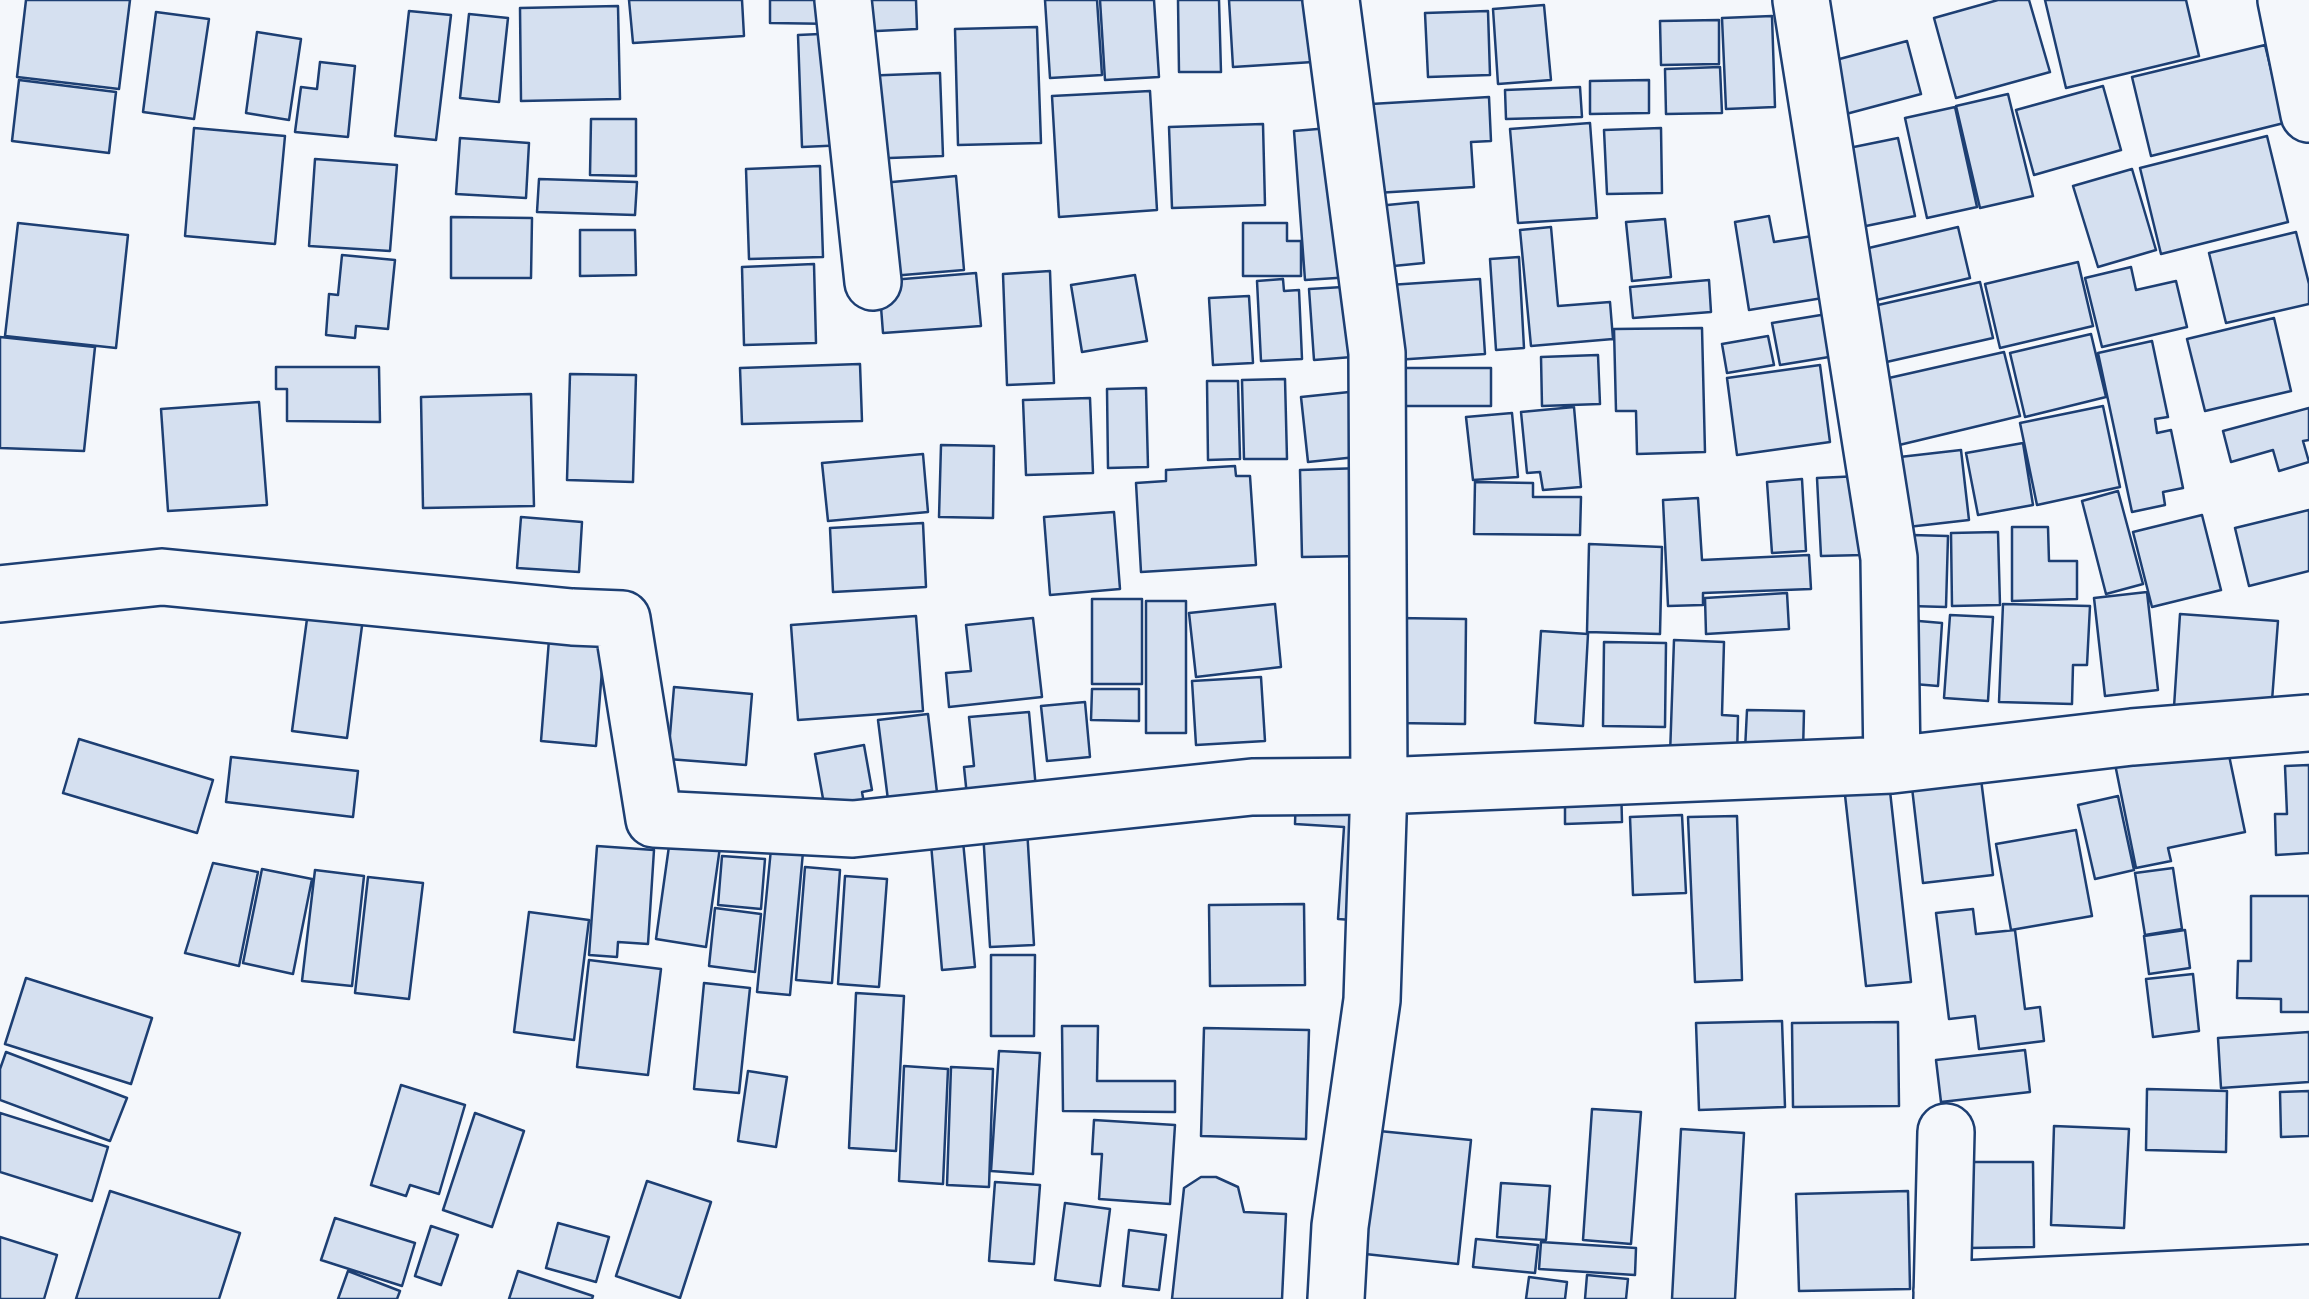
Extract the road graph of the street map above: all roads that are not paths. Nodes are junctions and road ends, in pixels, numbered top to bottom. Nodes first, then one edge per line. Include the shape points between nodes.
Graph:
1 (843, 0) edge
2 (1332, 0) edge
3 (1801, 0) edge
4 (2286, 0) edge
5 (2309, 114) edge
6 (873, 282) dead end
7 (0, 594) edge
8 (2309, 723) edge
9 (1892, 765) junction
10 (1378, 786) junction
11 (1946, 1132) dead end
12 (2309, 1273) edge
13 (1942, 1295) edge
14 (1336, 1299) edge

1 - 6 street
2 - 10 street via 1377,353
3 - 9 street via 1889,558
4 - 5 street
7 - 10 street via 162,577 622,619 654,819 854,830 1252,787
8 - 9 street
9 - 10 street
10 - 14 street via 1372,1000
11 - 13 street
12 - 13 street

